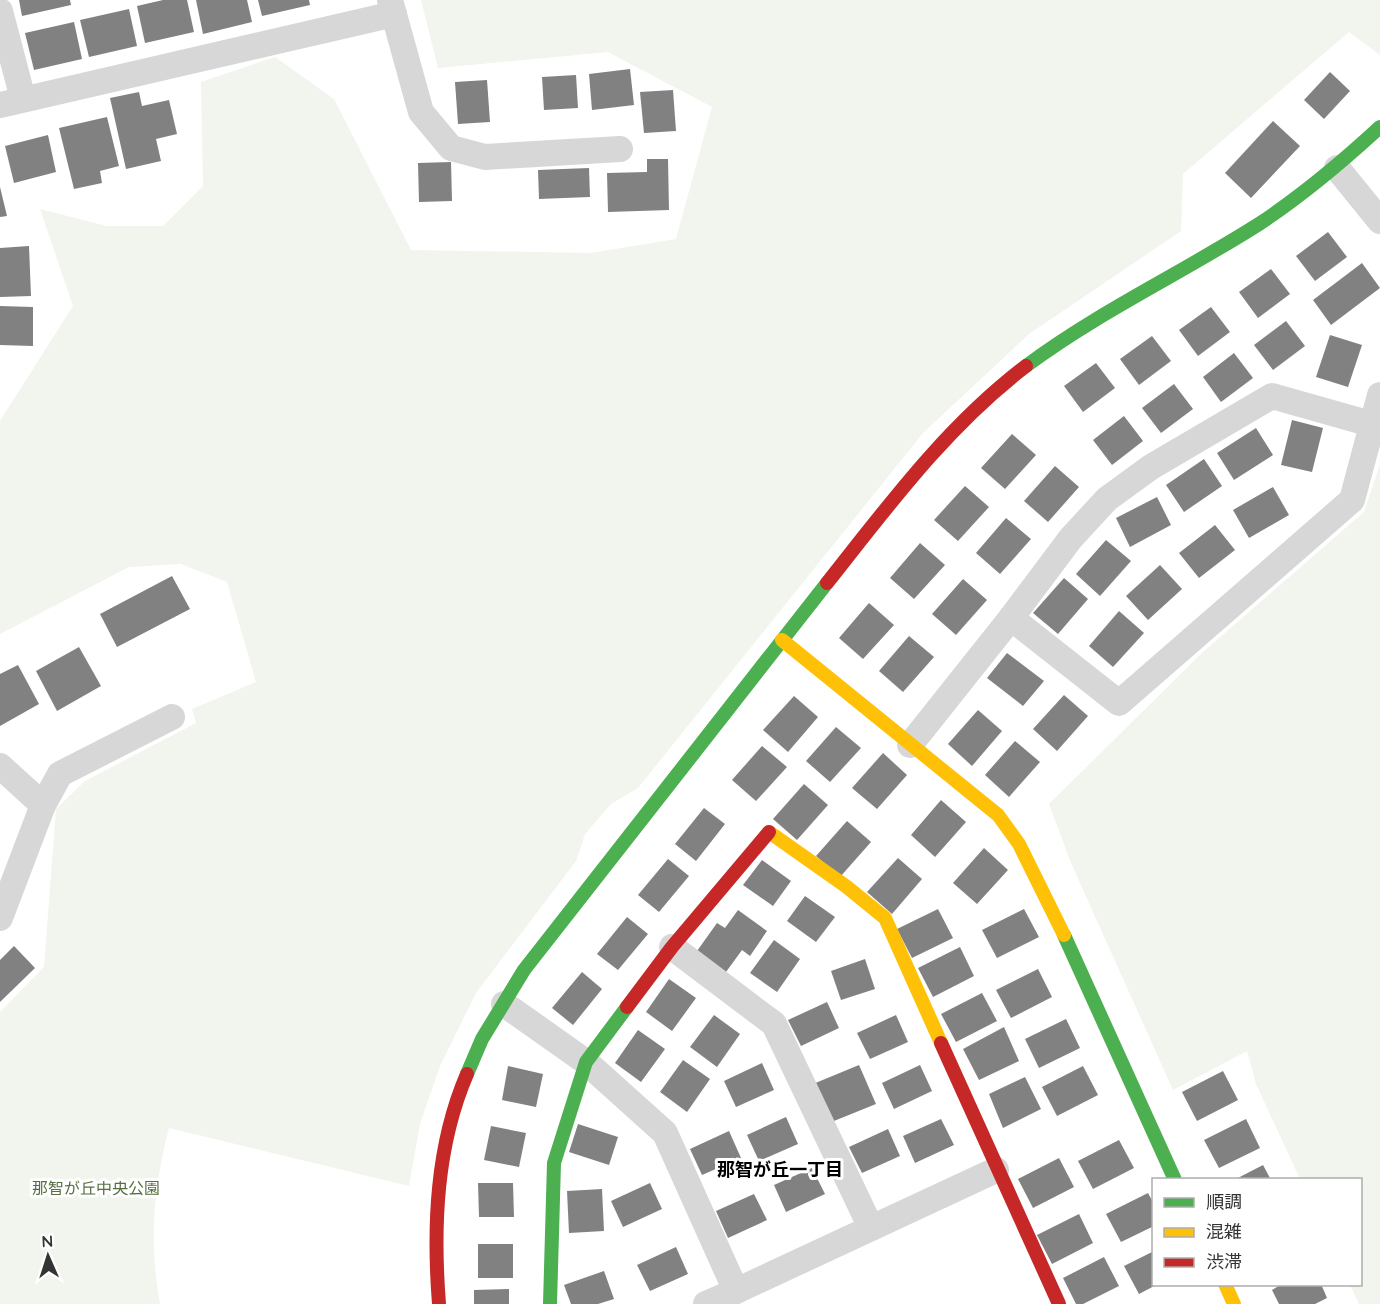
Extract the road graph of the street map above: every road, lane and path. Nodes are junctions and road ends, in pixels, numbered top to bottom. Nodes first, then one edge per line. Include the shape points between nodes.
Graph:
1 (392, 7) edge
2 (0, 11) edge
3 (11, 102) edge
4 (1380, 127) edge
5 (620, 149) dead end
6 (1337, 168) junction
7 (1380, 221) edge
8 (1380, 395) edge
9 (1371, 424) junction
10 (1011, 618) junction
11 (782, 640) junction
12 (172, 717) dead end
13 (910, 745) junction
14 (0, 766) edge
15 (43, 805) junction
16 (0, 918) edge
17 (672, 947) junction
18 (504, 1004) junction
19 (586, 1062) junction
20 (996, 1170) junction
21 (1175, 1178) edge
22 (871, 1228) junction
23 (1226, 1286) edge
24 (736, 1291) junction
25 (439, 1304) edge
26 (550, 1304) edge
27 (706, 1304) edge
28 (1059, 1304) edge
29 (1234, 1304) edge

1 - 3 street
1 - 5 street via 421,112 451,148 486,157
2 - 3 street
4 - 6 street
6 - 7 street
6 - 11 street via 1238,236 1118,303 1024,367 962,421 910,478
8 - 9 street
9 - 10 street via 1272,396 1151,467 1107,499 1071,538
9 - 10 street via 1352,500 1119,703
10 - 13 street
11 - 13 street
11 - 18 street via 524,970
12 - 15 street via 60,774
13 - 21 street via 998,815 1019,844 1055,914
14 - 15 street
15 - 16 street
17 - 19 street
17 - 20 street via 766,831 885,918
17 - 22 street via 774,1024
18 - 19 street
18 - 25 street via 477,1049 449,1125 436,1205 434,1257
19 - 24 street via 665,1133
19 - 26 street via 554,1163
20 - 22 street
20 - 28 street
22 - 24 street
23 - 29 street
24 - 27 street

